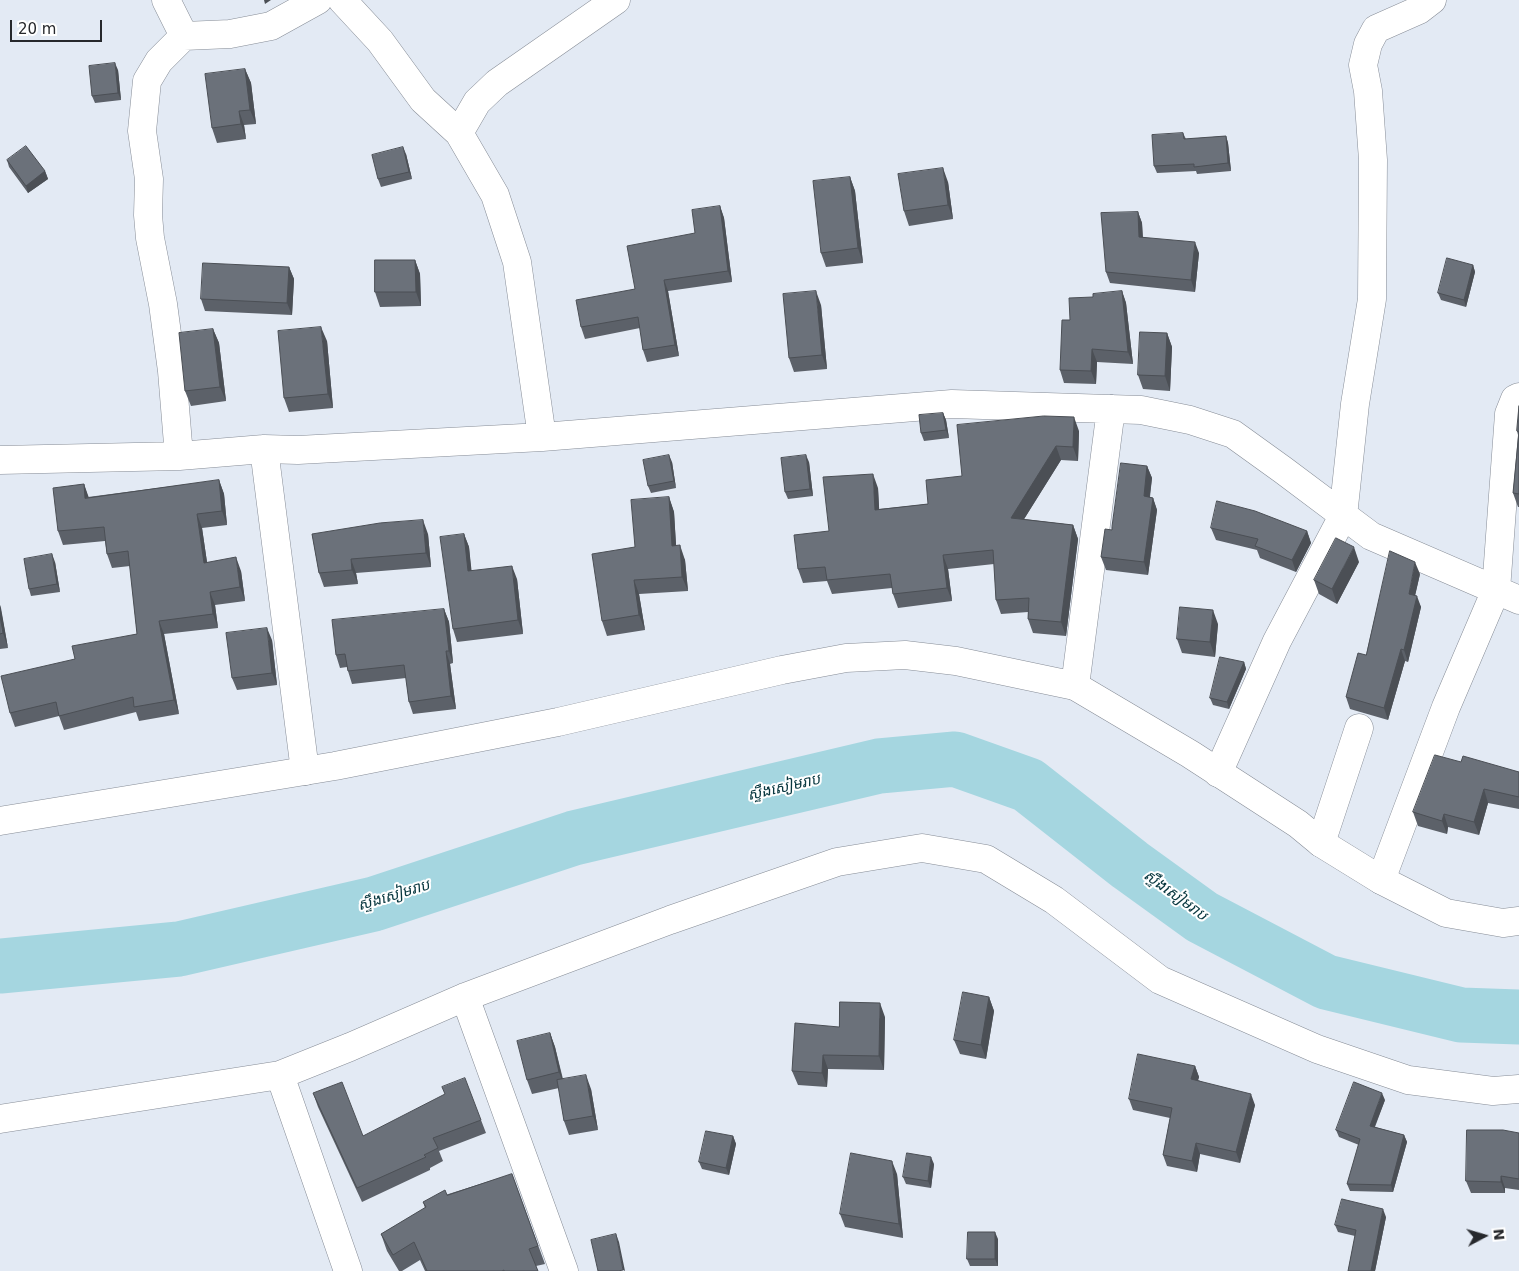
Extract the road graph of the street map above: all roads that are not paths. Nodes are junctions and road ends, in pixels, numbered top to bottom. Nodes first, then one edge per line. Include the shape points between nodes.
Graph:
1 (166, 0) edge
2 (318, 0) edge
3 (342, 0) edge
4 (616, 0) edge
5 (1432, 0) edge
6 (184, 36) junction
7 (459, 133) junction
8 (1519, 397) edge
9 (1111, 409) junction
10 (542, 437) junction
11 (264, 449) junction
12 (179, 456) junction
13 (0, 460) edge
14 (1344, 516) junction
15 (1507, 595) edge
16 (1075, 686) junction
17 (1359, 728) dead end
18 (304, 771) junction
19 (1218, 773) junction
20 (0, 821) edge
21 (1321, 843) junction
22 (1381, 880) junction
23 (1519, 921) edge
24 (465, 997) junction
25 (280, 1075) junction
26 (1519, 1089) edge
27 (0, 1119) edge
28 (348, 1271) edge
29 (564, 1271) edge

1 - 6 street
2 - 6 street via 271,26 230,34
3 - 7 street via 380,41 423,100
4 - 7 street via 497,83 477,102
5 - 14 street via 1419,10 1376,29 1363,65 1373,160 1372,299 1355,404
6 - 12 street via 159,61 147,81 142,131 149,180 150,238 166,323
7 - 10 street via 495,195 517,262
8 - 15 street via 1509,414
9 - 10 street via 952,404
9 - 14 street via 1141,410 1190,420 1233,434
9 - 16 street
10 - 11 street
11 - 12 street
11 - 18 street
12 - 13 street
14 - 15 street via 1371,536
14 - 19 street via 1277,641
15 - 22 street via 1446,707
16 - 18 street via 939,659 905,655 846,658 558,722
16 - 19 street
17 - 21 street
18 - 20 street
19 - 21 street via 1298,824
21 - 22 street
22 - 23 street via 1446,913 1503,923
24 - 25 street
24 - 26 street via 837,862 922,848 986,859 1054,900 1160,980 1317,1049 1408,1080 1493,1091
24 - 29 street
25 - 27 street
25 - 28 street

